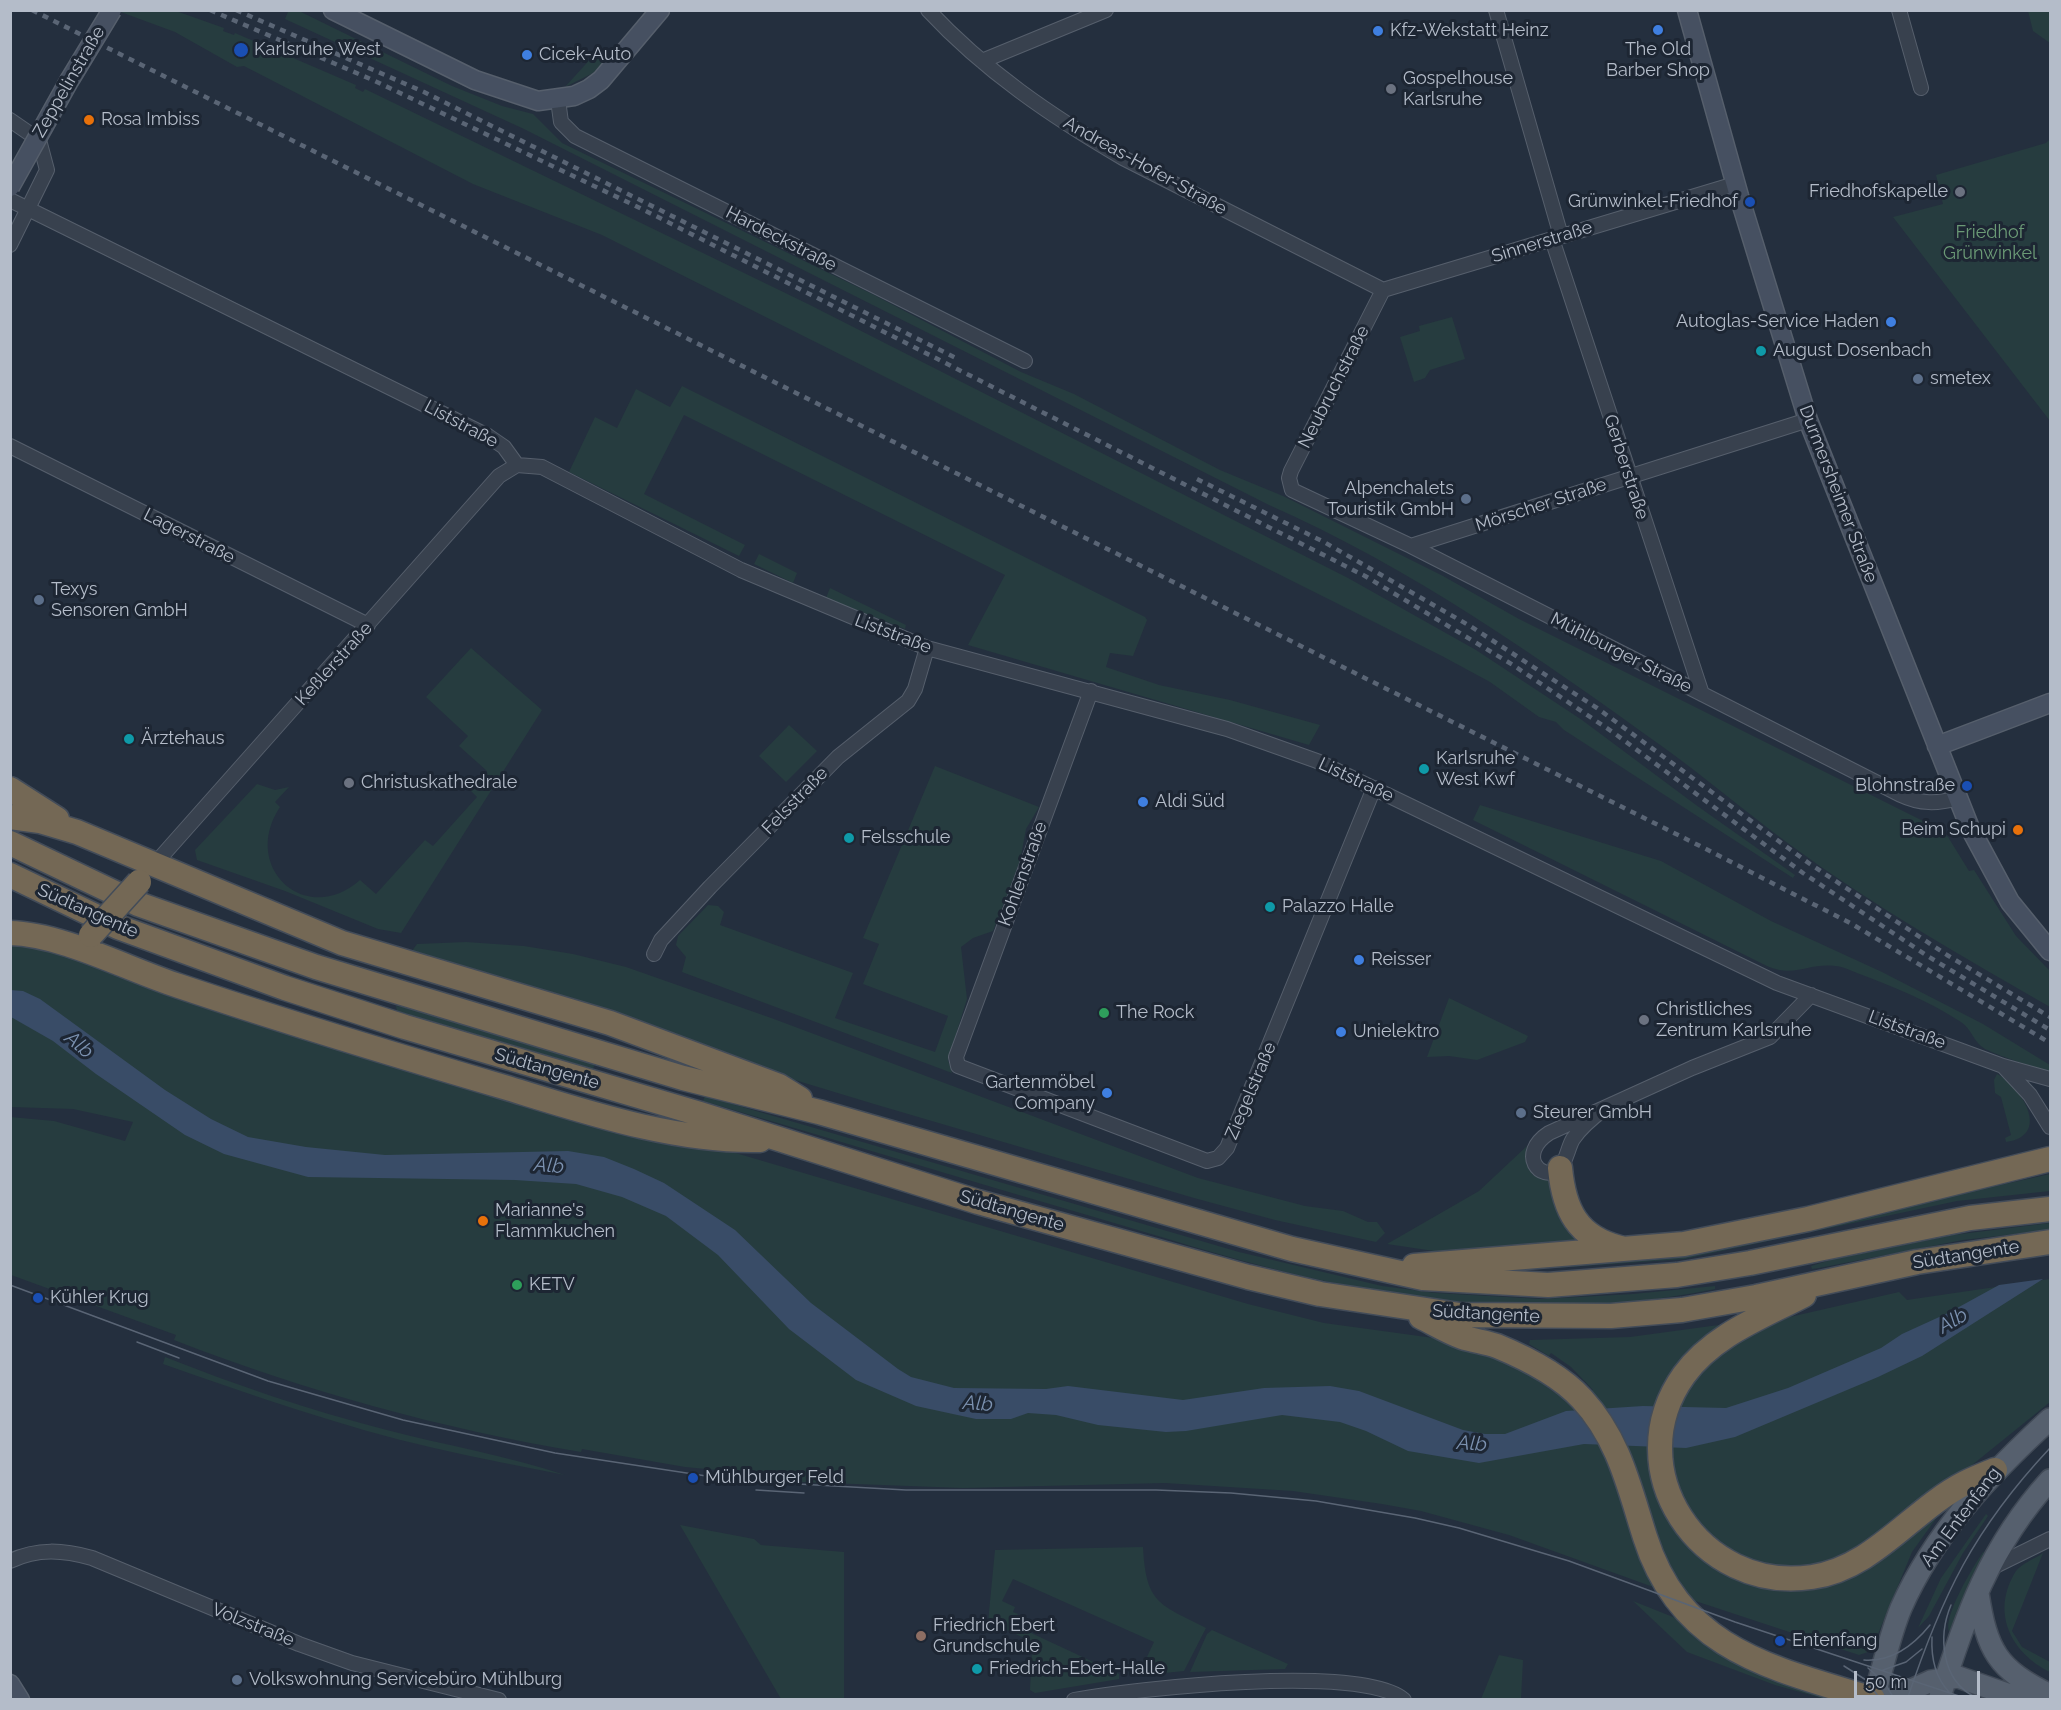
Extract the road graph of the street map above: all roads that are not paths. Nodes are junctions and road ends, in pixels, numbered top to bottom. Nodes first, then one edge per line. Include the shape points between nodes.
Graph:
1 (112, 10) edge
2 (333, 10) edge
3 (660, 10) edge
4 (928, 10) edge
5 (1106, 10) edge
6 (1496, 10) edge
7 (1687, 10) edge
8 (1899, 10) edge
9 (982, 61) junction
10 (1921, 88) dead end
11 (558, 100) junction
12 (14, 122) edge
13 (10, 137) edge
14 (1735, 184) junction
15 (10, 187) edge
16 (10, 200) edge
17 (30, 209) junction
18 (1557, 238) junction
19 (10, 245) edge
20 (1383, 290) junction
21 (1025, 361) dead end
22 (1808, 420) junction
23 (10, 446) edge
24 (517, 465) junction
25 (1629, 477) junction
26 (1290, 485) joint
27 (1411, 546) junction
28 (368, 625) junction
29 (927, 648) junction
30 (1091, 691) junction
31 (1702, 694) junction
32 (2050, 703) edge
33 (1936, 746) junction
34 (1374, 788) junction
35 (10, 789) edge
36 (1958, 798) junction
37 (10, 817) edge
38 (77, 832) junction
39 (10, 843) edge
40 (146, 874) junction
41 (10, 875) edge
42 (10, 918) edge
43 (10, 933) edge
44 (45, 939) junction
45 (86, 943) junction
46 (2050, 951) edge
47 (654, 954) dead end
48 (1811, 995) junction
49 (956, 1057) joint
50 (2003, 1066) junction
51 (2050, 1079) edge
52 (1604, 1109) junction
53 (819, 1112) junction
54 (2050, 1127) edge
55 (784, 1140) junction
56 (2050, 1159) edge
57 (1560, 1168) junction
58 (2050, 1209) edge
59 (2050, 1242) edge
60 (1637, 1250) junction
61 (1382, 1270) junction
62 (1835, 1279) junction
63 (1400, 1308) junction
64 (2050, 1419) edge
65 (1995, 1470) junction
66 (2050, 1480) edge
67 (2050, 1539) edge
68 (10, 1561) edge
69 (1987, 1570) junction
70 (1977, 1591) junction
71 (1946, 1678) junction
72 (2050, 1695) edge
73 (1874, 1699) edge
74 (499, 1700) edge
75 (1074, 1700) edge
76 (1404, 1700) edge
77 (1889, 1700) edge
78 (1939, 1700) edge
79 (2024, 1700) edge

1 - 15 street, Zeppelinstraße, bridge
2 - 11 street via 475,80 538,101
3 - 11 street via 601,80 574,96
4 - 9 street, Andreas-Hofer-Straße
5 - 9 street
6 - 18 street, Gerberstraße
7 - 14 street, Durmersheimer Straße
8 - 10 street
9 - 20 street, Andreas-Hofer-Straße via 1042,109 1122,158
11 - 21 street, Hardeckstraße via 561,122 575,136
12 - 13 street, Zeppelinstraße
12 - 17 street via 39,140 47,160 45,180
14 - 18 street, Sinnerstraße
14 - 22 street, Durmersheimer Straße
16 - 17 street, Liststraße
17 - 19 street
17 - 24 street, Liststraße via 488,436 504,447
18 - 20 street, Sinnerstraße
18 - 25 street, Gerberstraße
20 - 26 street, Neubruchstraße via 1291,471
22 - 25 street, Mörscher Straße
22 - 33 street, Durmersheimer Straße
23 - 28 street, Lagerstraße
24 - 28 street, Keßlerstraße via 499,476
24 - 29 street, Liststraße via 542,467 741,570
25 - 27 street, Mörscher Straße
25 - 31 street, Gerberstraße
26 - 27 street, Mühlburger Straße via 1297,493
27 - 31 street, Mühlburger Straße
28 - 40 street, Keßlerstraße
29 - 30 street, Liststraße
29 - 47 street, Felsstraße via 908,701 838,757 710,887 661,940
30 - 34 street, Liststraße via 1227,729 1317,761
30 - 49 street, Kohlenstraße
31 - 36 street, Mühlburger Straße via 1914,801 1941,803
32 - 33 street
33 - 36 street, Durmersheimer Straße
34 - 48 street, Liststraße via 1766,978
34 - 49 street, Ziegelstraße via 1257,1080 1227,1148 1218,1158 1207,1161 958,1065
35 - 38 highway
36 - 46 street, Durmersheimer Straße via 1988,865 2010,902
37 - 38 highway
38 - 40 highway
39 - 53 highway, Südtangente via 138,904 316,967 683,1078
40 - 45 highway, bridge
40 - 53 highway via 352,946 610,1023 779,1086
41 - 55 highway, Südtangente via 118,927 285,988
42 - 44 highway
43 - 44 highway
44 - 45 highway
45 - 55 highway via 154,978 590,1113 723,1141
48 - 50 street, Liststraße
48 - 52 street via 1770,1037
50 - 51 street, Liststraße
50 - 54 street, Liststraße via 2030,1095
52 - 57 street via 1581,1128
52 - 57 street via 1537,1142 1532,1153 1536,1167 1542,1172
53 - 61 highway, Südtangente via 1293,1249
55 - 63 highway, Südtangente via 978,1202 1248,1277
56 - 60 highway via 1808,1219
57 - 60 highway via 1563,1196 1578,1223 1603,1244
58 - 61 highway, Südtangente via 1970,1218 1750,1263 1602,1283 1491,1284
59 - 62 highway, Südtangente
60 - 61 highway via 1468,1260
62 - 63 highway, Südtangente via 1682,1310 1611,1316 1506,1318
62 - 65 highway via 1724,1338 1683,1377 1667,1411 1660,1454 1668,1491 1686,1527 1710,1552 1739,1568 1776,1577 1815,1577 1852,1564 1965,1483
63 - 73 highway via 1462,1337 1497,1346 1581,1397 1607,1431 1629,1478 1646,1539 1665,1583 1703,1628 1733,1650 1759,1662
64 - 65 main road, Am Entenfang
65 - 73 main road, Am Entenfang via 1934,1546 1918,1575 1890,1638
66 - 69 main road via 2011,1527
67 - 69 street
68 - 74 street, Volzstraße via 44,1551 66,1551 92,1558 341,1659
69 - 70 main road
70 - 71 main road
70 - 72 main road via 1987,1636 1997,1657 2017,1678
71 - 77 main road
71 - 78 main road
71 - 79 main road via 1959,1677
75 - 76 street via 1123,1690 1285,1681 1375,1686

